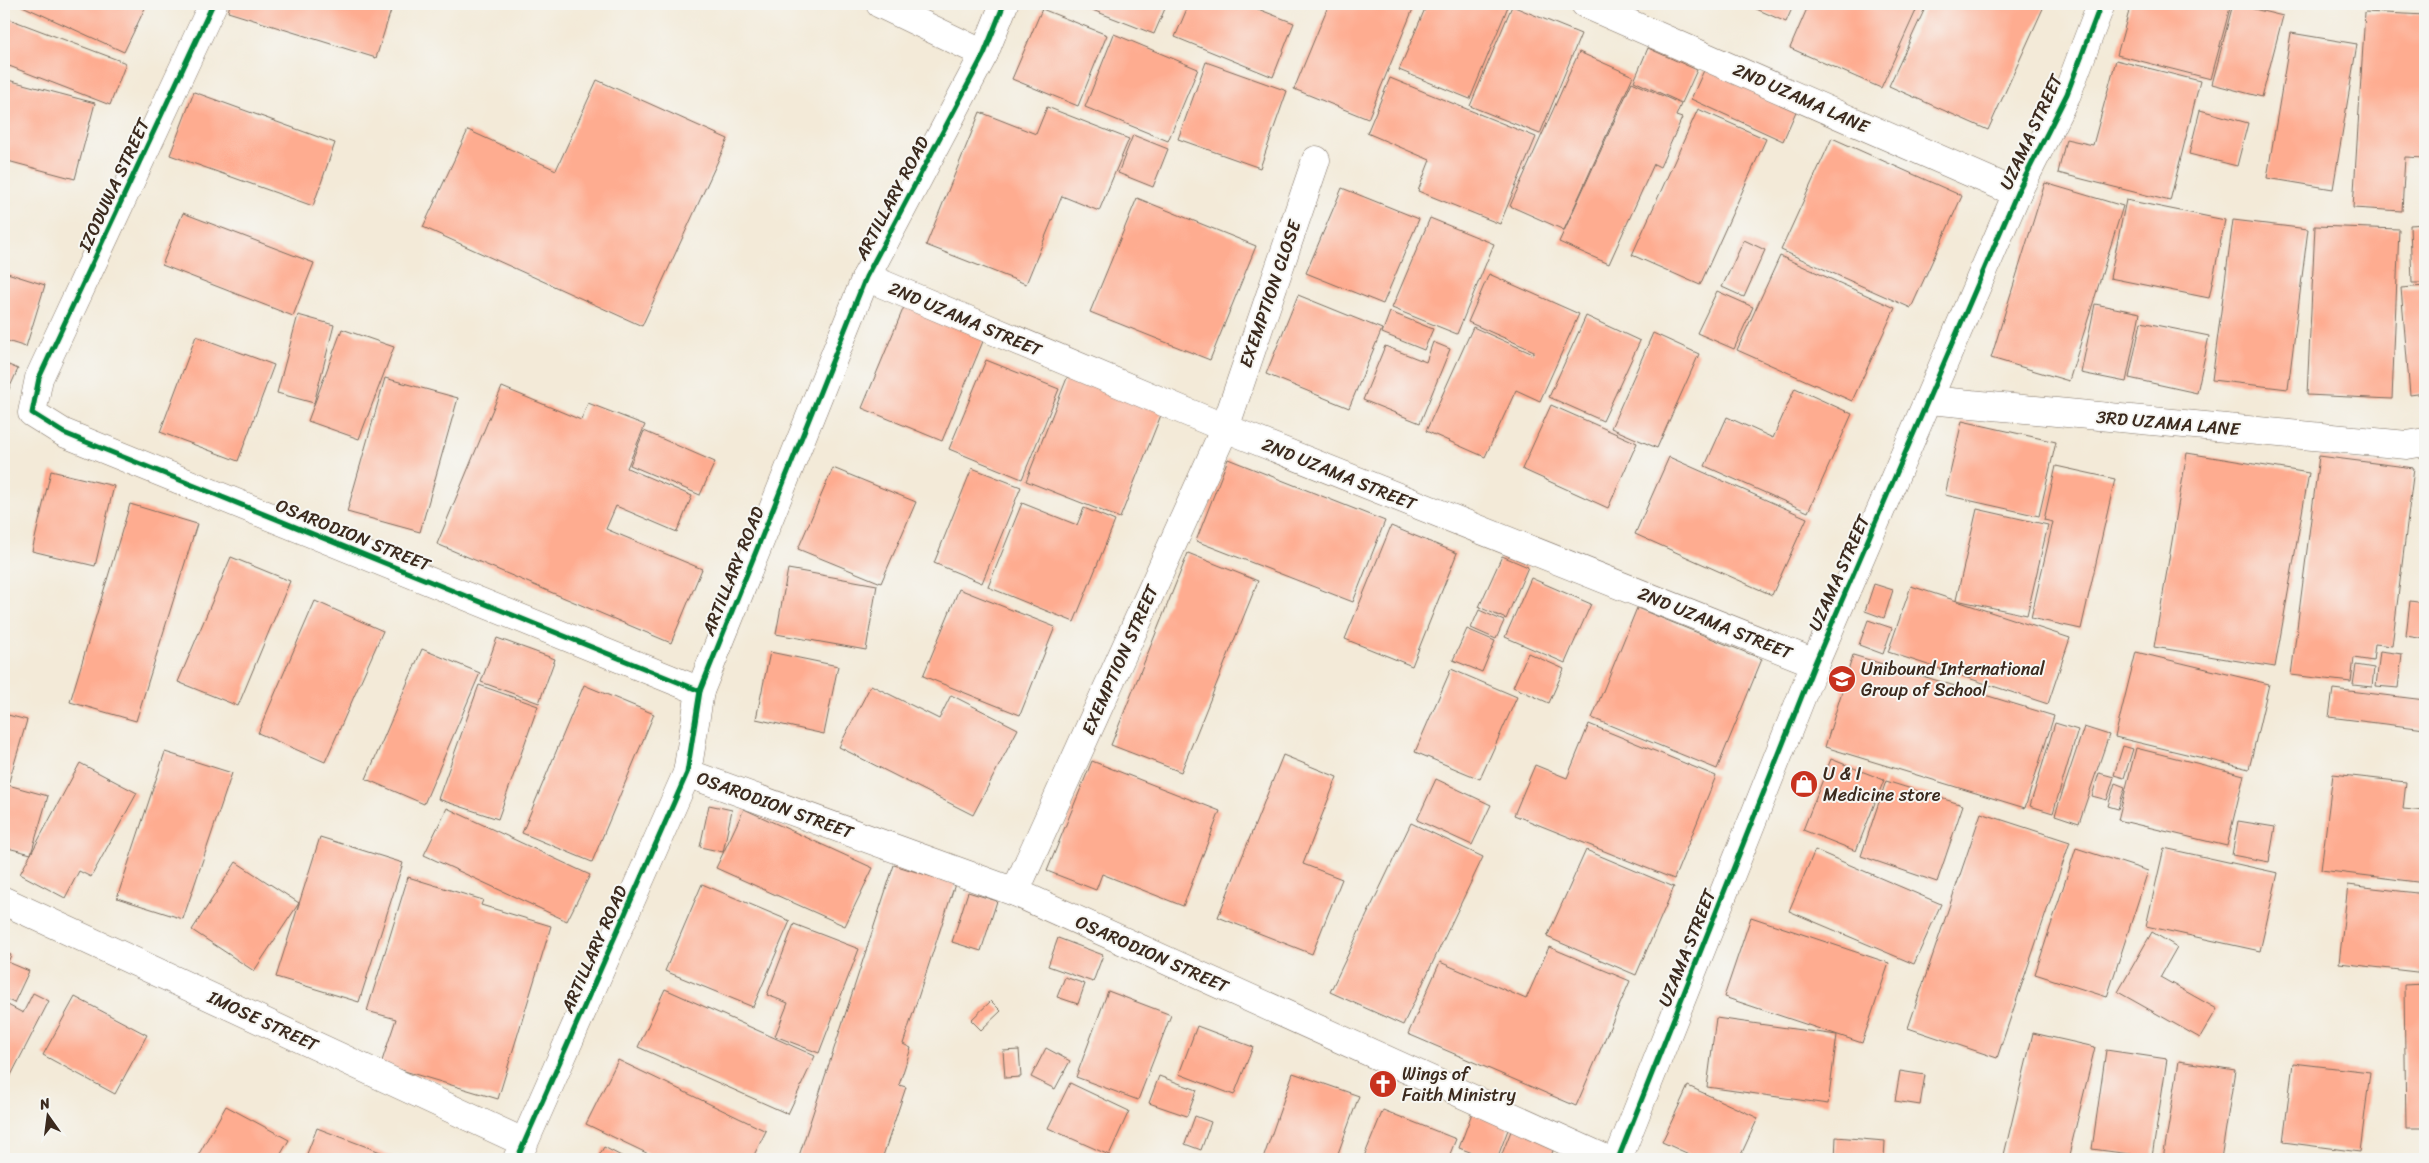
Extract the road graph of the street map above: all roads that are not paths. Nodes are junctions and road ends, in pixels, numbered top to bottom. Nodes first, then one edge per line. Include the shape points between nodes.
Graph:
1 (213, 4) edge
2 (880, 4) edge
3 (1004, 4) edge
4 (1585, 4) edge
5 (2101, 4) edge
6 (984, 54) junction
7 (1316, 160) dead end
8 (2017, 193) junction
9 (866, 277) junction
10 (40, 378) joint
11 (1929, 400) junction
12 (1225, 428) junction
13 (2416, 443) edge
14 (1815, 663) junction
15 (700, 691) junction
16 (687, 773) junction
17 (1015, 892) junction
18 (4, 901) edge
19 (520, 1150) edge
20 (1606, 1159) edge
21 (1618, 1159) edge

1 - 10 street, IZODUWA STREET
2 - 6 street
3 - 6 street, ARTILLARY ROAD
4 - 8 street, 2ND UZAMA LANE
5 - 8 street, UZAMA STREET via 2066,94
6 - 9 street, ARTILLARY ROAD
7 - 12 street, EXEMPTION CLOSE
8 - 11 street, UZAMA STREET
9 - 12 street, 2ND UZAMA STREET
9 - 15 street, ARTILLARY ROAD
10 - 15 street, OSARODION STREET via 32,412 64,433
11 - 13 street, 3RD UZAMA LANE
11 - 14 street, UZAMA STREET
12 - 14 street, 2ND UZAMA STREET
12 - 17 street, EXEMPTION STREET
14 - 21 street, UZAMA STREET
15 - 16 street, ARTILLARY ROAD
16 - 17 street, OSARODION STREET
16 - 19 street, ARTILLARY ROAD
17 - 20 street, OSARODION STREET
18 - 19 street, IMOSE STREET

